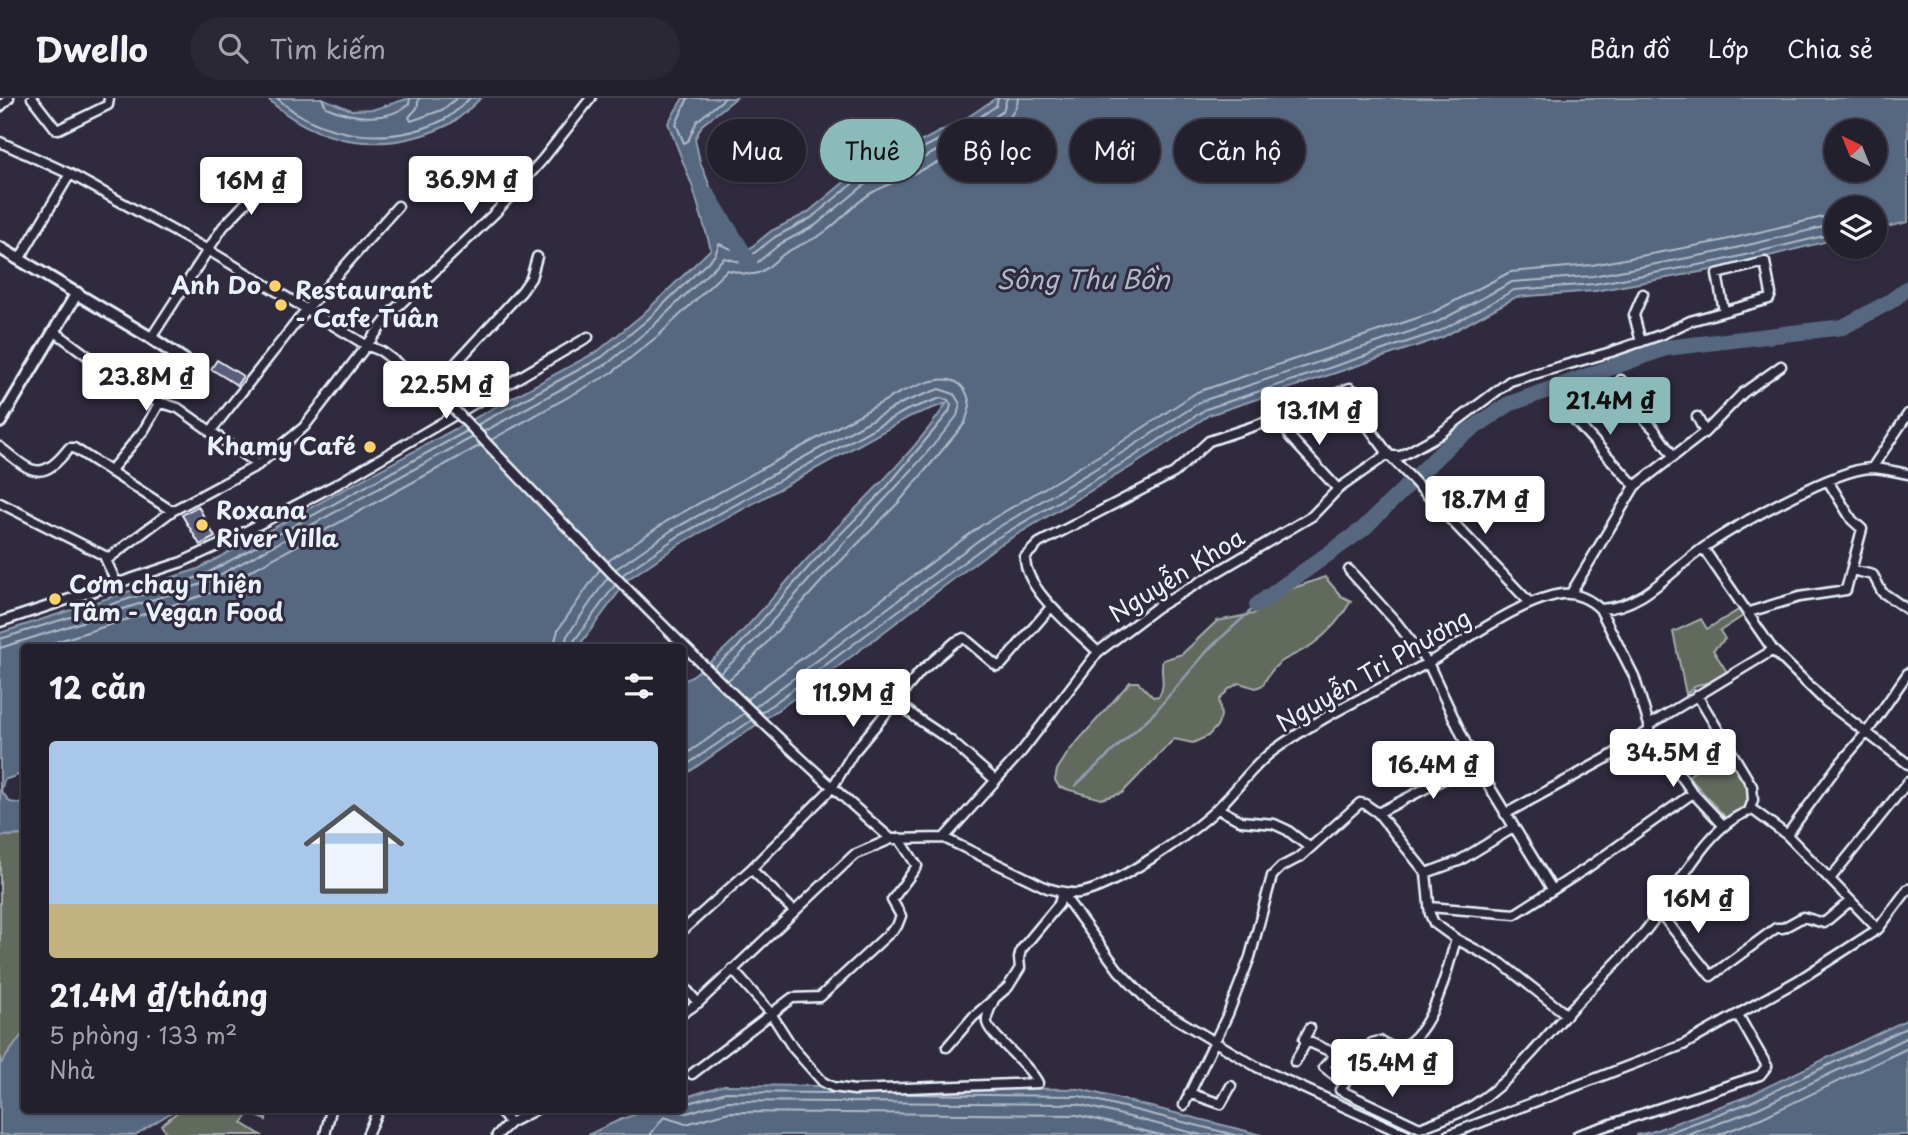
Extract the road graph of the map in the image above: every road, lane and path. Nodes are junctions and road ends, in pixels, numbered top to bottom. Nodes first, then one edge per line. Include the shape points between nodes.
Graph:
1 (9, 98) edge
2 (32, 98) edge
3 (108, 98) edge
4 (591, 98) edge
5 (0, 107) edge
6 (0, 142) edge
7 (277, 170) dead end
8 (70, 174) junction
9 (398, 206) dead end
10 (0, 248) edge
11 (208, 250) junction
12 (537, 257) dead end
13 (20, 258) junction
14 (77, 293) junction
15 (1643, 294) dead end
16 (306, 310) junction
17 (1724, 311) junction
18 (54, 331) junction
19 (588, 337) dead end
20 (151, 338) junction
21 (1641, 342) junction
22 (366, 345) junction
23 (1781, 366) dead end
24 (200, 370) dead end
25 (1620, 380) dead end
26 (430, 386) junction
27 (1567, 397) dead end
28 (160, 402) junction
29 (4, 407) edge
30 (1908, 414) edge
31 (1281, 417) junction
32 (1697, 417) dead end
33 (0, 422) edge
34 (210, 432) junction
35 (1705, 432) junction
36 (0, 447) edge
37 (1390, 456) junction
38 (1673, 456) junction
39 (258, 465) junction
40 (1872, 468) junction
41 (111, 470) junction
42 (1908, 474) edge
43 (1828, 481) junction
44 (1635, 486) junction
45 (1338, 489) junction
46 (0, 503) edge
47 (172, 511) junction
48 (1703, 548) junction
49 (105, 558) junction
50 (1349, 570) dead end
51 (1852, 570) junction
52 (117, 584) junction
53 (1571, 593) junction
54 (1530, 603) junction
55 (1051, 607) junction
56 (1600, 609) junction
57 (1908, 610) edge
58 (1749, 612) junction
59 (0, 622) edge
60 (683, 644) edge
61 (686, 647) edge
62 (1773, 650) junction
63 (1098, 652) junction
64 (1428, 663) junction
65 (1908, 673) edge
66 (1697, 695) junction
67 (896, 701) junction
68 (1649, 728) junction
69 (1867, 732) junction
70 (1475, 764) junction
71 (1908, 764) edge
72 (994, 779) junction
73 (1908, 782) edge
74 (832, 788) junction
75 (1693, 793) junction
76 (1217, 808) junction
77 (1749, 811) junction
78 (1378, 813) junction
79 (1505, 814) junction
80 (1724, 826) junction
81 (1513, 828) junction
82 (1787, 835) junction
83 (944, 838) junction
84 (895, 839) junction
85 (1309, 847) junction
86 (751, 869) junction
87 (1426, 873) junction
88 (1830, 879) junction
89 (1908, 889) edge
90 (1552, 890) junction
91 (1062, 893) junction
92 (1850, 901) junction
93 (1429, 907) junction
94 (794, 911) junction
95 (1660, 913) junction
96 (686, 926) edge
97 (1878, 929) junction
98 (1456, 939) junction
99 (732, 969) junction
100 (686, 989) edge
101 (994, 1000) junction
102 (698, 1003) junction
103 (686, 1011) edge
104 (770, 1012) junction
105 (1738, 1014) junction
106 (1567, 1015) junction
107 (1310, 1028) dead end
108 (1307, 1041) junction
109 (1213, 1042) junction
110 (947, 1047) dead end
111 (1295, 1062) dead end
112 (692, 1074) dead end
113 (1343, 1083) junction
114 (1231, 1086) dead end
115 (1189, 1093) junction
116 (1184, 1105) dead end
117 (330, 1113) edge
118 (377, 1113) edge
119 (502, 1113) edge
120 (529, 1113) edge
121 (510, 1123) junction
122 (324, 1135) edge
123 (367, 1135) edge
124 (496, 1135) edge
125 (1406, 1135) edge
126 (1448, 1135) edge
127 (1578, 1135) edge

1 - 5 street
2 - 3 street via 60,129 108,105
4 - 22 street via 496,212 393,311
6 - 8 street
7 - 11 street via 223,227
8 - 11 street
8 - 13 street
9 - 16 street
10 - 13 street
11 - 16 street
11 - 20 street
12 - 26 street via 522,291
13 - 14 street
14 - 18 street
14 - 20 street
15 - 21 street via 1634,315
16 - 22 street
16 - 34 street
17 - 17 street, Nguyễn Khoa via 1717,275 1765,262 1769,299
17 - 21 street, Nguyễn Khoa
18 - 28 street via 143,397
18 - 29 street
19 - 52 street via 329,488 182,562
20 - 24 street
21 - 37 street, Nguyễn Khoa via 1510,381 1437,436 1401,456
22 - 26 street via 382,351
22 - 39 street via 304,427
23 - 35 street via 1743,393
25 - 38 street via 1626,400
26 - 60 street, bridge
27 - 44 street via 1570,415
28 - 34 street via 178,408
28 - 41 street
29 - 33 street
30 - 40 street
31 - 37 street via 1353,389 1360,399 1363,420
31 - 45 street via 1290,437
31 - 55 street via 1209,441 1174,473 1039,543 1025,557 1026,569
32 - 35 street
34 - 39 street
35 - 38 street
36 - 41 street via 26,468 50,469 71,447
37 - 45 street, Nguyễn Khoa
37 - 54 street
38 - 44 street
39 - 47 street
40 - 42 street
40 - 43 street
41 - 47 street
43 - 48 street
43 - 51 street via 1862,529
44 - 53 street
45 - 63 street, Nguyễn Khoa via 1312,516 1156,608
46 - 49 street
47 - 49 street via 114,556
48 - 56 street via 1634,602
48 - 58 street
49 - 52 street
50 - 64 street
51 - 57 street via 1873,575 1882,592
51 - 58 street via 1846,590 1799,597
52 - 59 street
53 - 54 street, Nguyễn Tri Phương
53 - 56 street
54 - 64 street, Nguyễn Tri Phương
55 - 63 street
55 - 67 street via 1002,664 997,666 969,640 960,639 920,672
56 - 68 street via 1634,676
58 - 62 street
61 - 74 street, bridge
62 - 66 street
62 - 69 street via 1826,702
63 - 72 street, Nguyễn Khoa via 1022,751
64 - 70 street
64 - 76 street, Nguyễn Tri Phương via 1322,718 1270,753
65 - 69 street
66 - 68 street
66 - 77 street via 1752,786
67 - 72 street
67 - 74 street via 853,752
68 - 75 street
68 - 79 street via 1607,758
69 - 71 street
69 - 82 street
70 - 78 street
70 - 79 street
72 - 83 street, Nguyễn Khoa
73 - 88 street
74 - 84 street
74 - 86 street
75 - 80 street
75 - 90 street
76 - 85 street via 1241,821 1274,824
76 - 91 street, Nguyễn Tri Phương via 1139,865 1096,888
77 - 80 street
77 - 82 street
78 - 85 street via 1360,803
78 - 87 street
79 - 81 street
80 - 95 street via 1705,845
81 - 87 street
81 - 90 street
82 - 88 street
83 - 84 street
83 - 91 street
84 - 94 street via 854,855
84 - 104 street via 917,866 892,900 901,916 899,923 820,997 795,996
85 - 109 street via 1272,876 1250,957
86 - 94 street
86 - 96 street
87 - 93 street
88 - 92 street
89 - 97 street
90 - 93 street via 1515,914
91 - 101 street via 1059,904 1021,950 1020,968
91 - 109 street via 1119,971 1150,1003
92 - 95 street via 1824,923 1803,917 1776,928 1711,976
92 - 97 street
93 - 98 street via 1434,923
94 - 99 street
95 - 106 street
97 - 105 street
98 - 106 street via 1501,963
98 - 113 street via 1436,1009 1405,1047 1372,1043
99 - 102 street
99 - 104 street
100 - 102 street
101 - 104 street via 987,1021 989,1031 1031,1070 1038,1083 872,1091 833,1087 822,1082 793,1048
101 - 110 street
102 - 103 street
104 - 112 street
105 - 126 street via 1683,1045
105 - 127 street via 1767,1066 1760,1075
106 - 113 street via 1527,1062 1476,1104 1420,1128 1340,1090
107 - 108 street
108 - 111 street
108 - 113 street via 1336,1054 1324,1067
109 - 115 street
109 - 125 street
114 - 115 street via 1221,1104
115 - 116 street
117 - 122 street
118 - 123 street
119 - 121 street
120 - 121 street
121 - 124 street

